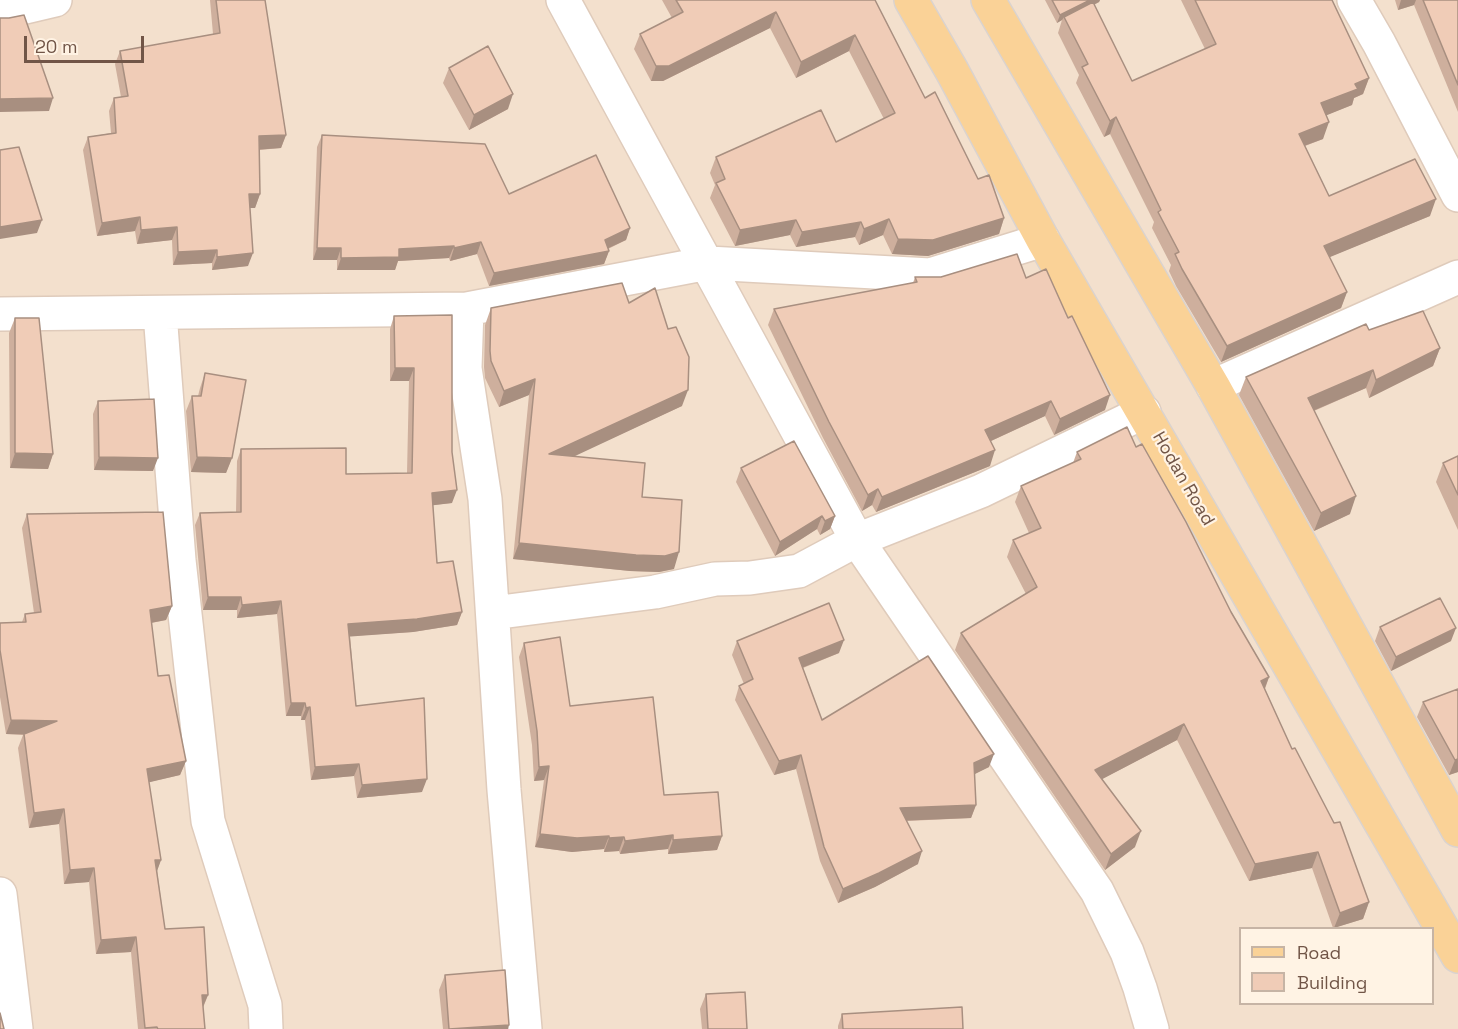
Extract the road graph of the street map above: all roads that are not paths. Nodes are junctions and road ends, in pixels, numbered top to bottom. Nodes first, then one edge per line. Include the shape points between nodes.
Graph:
1 (55, 0) edge
2 (563, 0) edge
3 (911, 0) edge
4 (988, 0) edge
5 (1353, 0) edge
6 (0, 13) edge
7 (1458, 195) edge
8 (1043, 240) junction
9 (708, 263) junction
10 (1458, 277) edge
11 (468, 309) junction
12 (160, 313) junction
13 (0, 314) edge
14 (1213, 386) junction
15 (1144, 412) junction
16 (857, 540) junction
17 (493, 613) junction
18 (1458, 830) edge
19 (0, 894) edge
20 (1458, 956) edge
21 (16, 1029) edge
22 (266, 1029) edge
23 (525, 1029) edge
24 (1152, 1029) edge

1 - 6 street
2 - 9 street
3 - 8 main road, Hodan Road
4 - 14 main road
5 - 7 street
8 - 9 street via 930,275
8 - 15 main road, Hodan Road
9 - 11 street
9 - 16 street
10 - 14 street
11 - 12 street
11 - 17 street via 465,368 486,499
12 - 13 street
12 - 22 street via 178,560 208,821 265,1005
14 - 18 main road
15 - 16 street via 981,491
15 - 20 main road, Hodan Road
16 - 17 street via 799,571 715,579 655,592
16 - 24 street via 1097,891 1127,952
17 - 23 street
19 - 21 street

